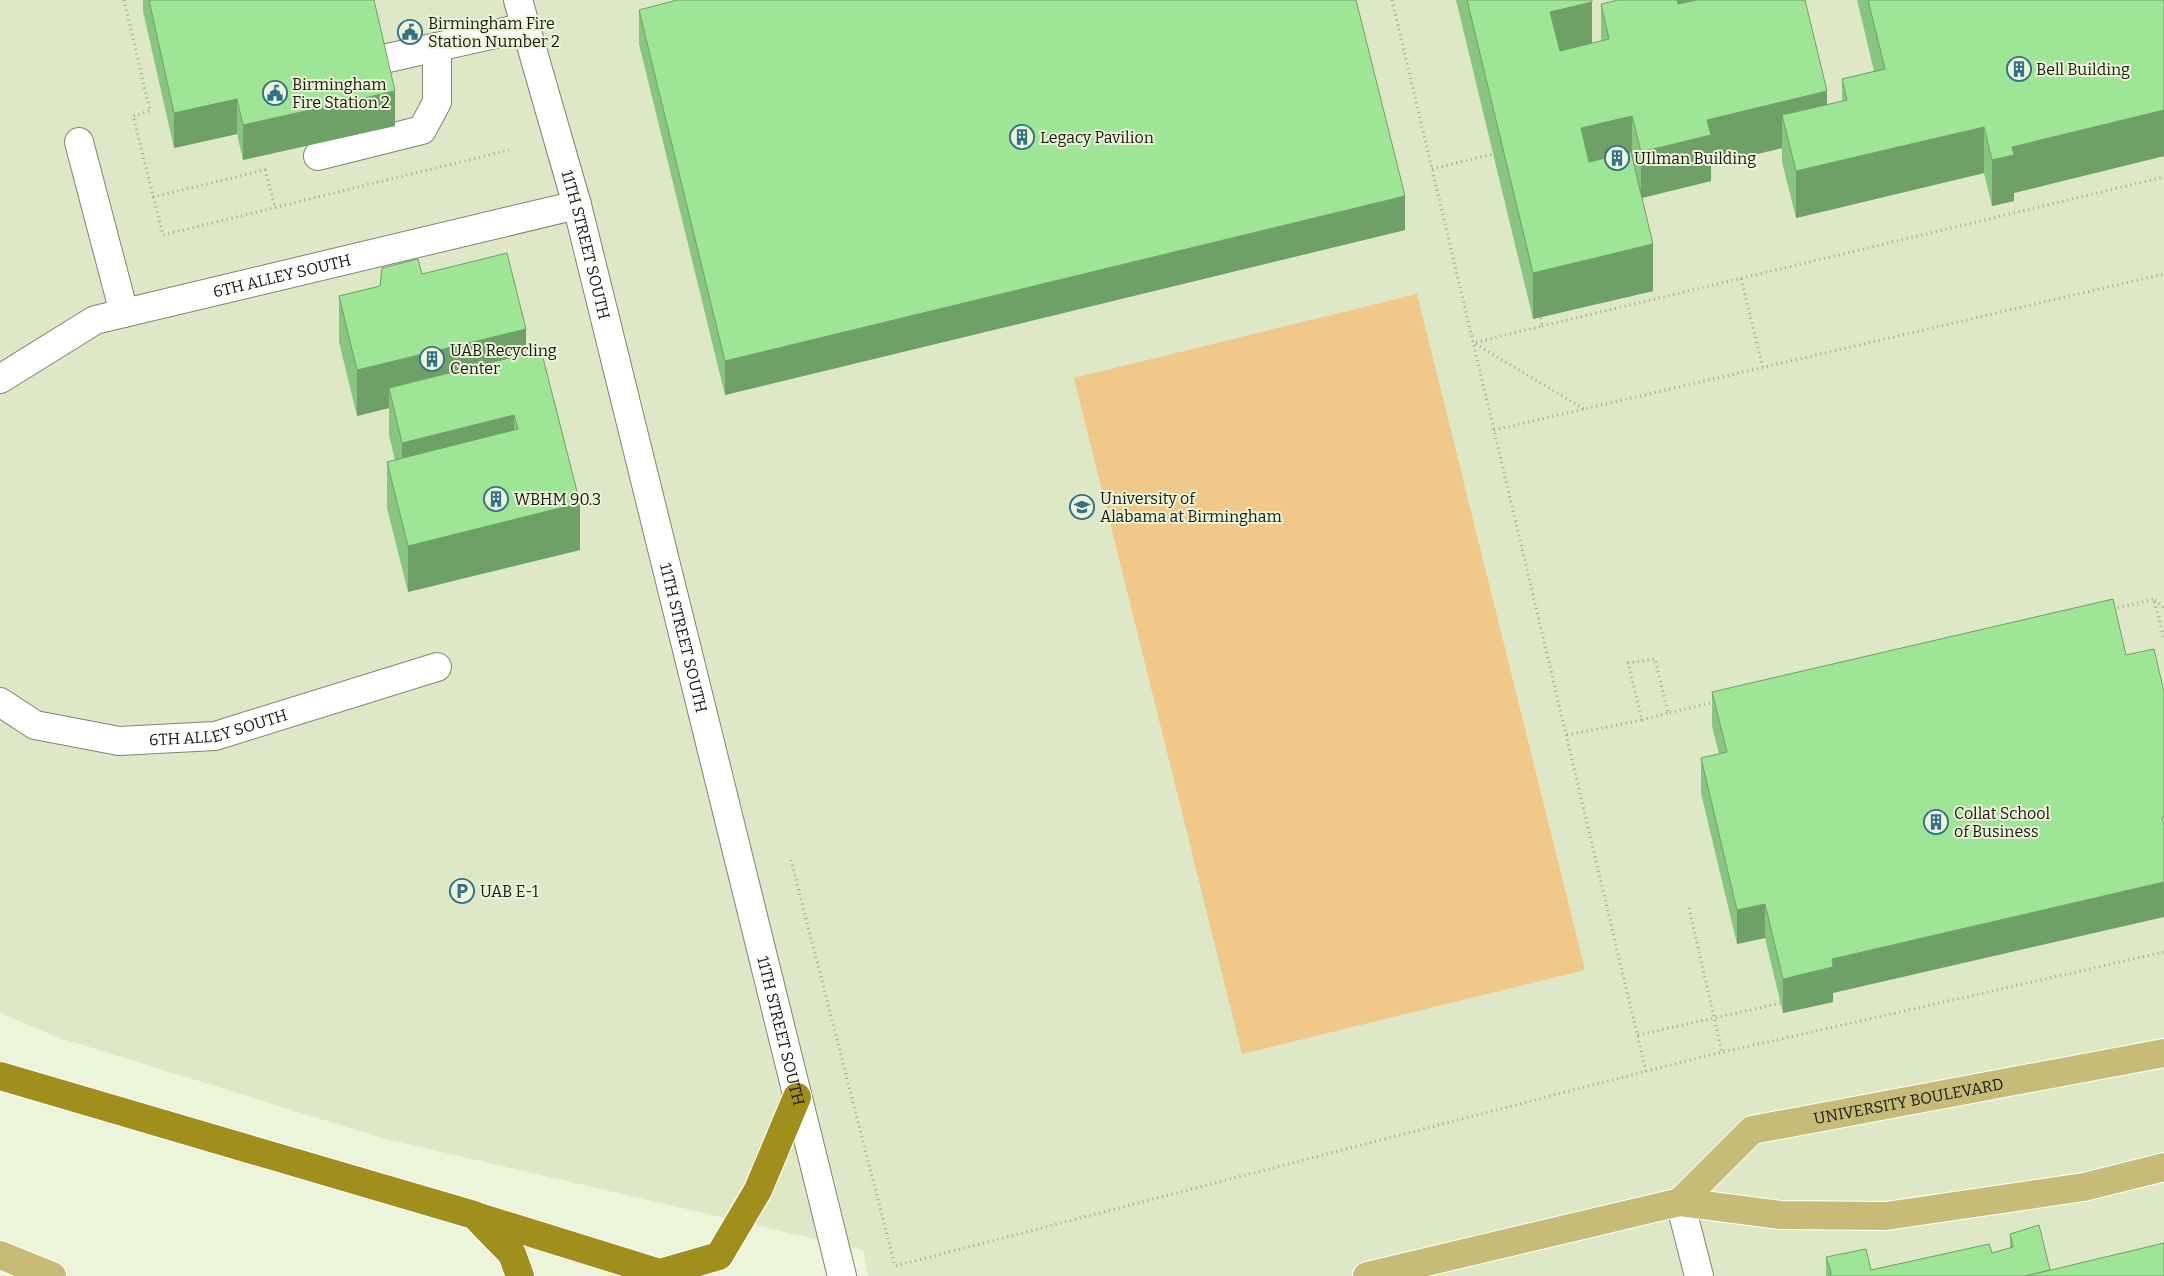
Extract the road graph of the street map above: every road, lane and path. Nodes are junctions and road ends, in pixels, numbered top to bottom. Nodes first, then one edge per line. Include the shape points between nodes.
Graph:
1 (124, 0) edge
2 (518, 0) edge
3 (1392, 0) edge
4 (526, 27) junction
5 (437, 47) junction
6 (380, 60) edge
7 (80, 142) dead end
8 (509, 150) dead end
9 (1493, 154) edge
10 (318, 156) dead end
11 (1432, 168) junction
12 (2164, 177) edge
13 (153, 197) junction
14 (577, 205) junction
15 (275, 207) junction
16 (2164, 274) edge
17 (1741, 279) junction
18 (124, 313) junction
19 (1541, 318) edge
20 (1542, 326) junction
21 (1474, 343) junction
22 (1763, 367) junction
23 (0, 379) edge
24 (1584, 409) junction
25 (1494, 430) junction
26 (2154, 600) junction
27 (2164, 608) edge
28 (2106, 611) edge
29 (2164, 640) edge
30 (437, 667) dead end
31 (0, 702) edge
32 (1717, 702) edge
33 (1668, 713) junction
34 (1642, 720) junction
35 (1566, 735) junction
36 (791, 860) dead end
37 (1689, 908) dead end
38 (2164, 952) edge
39 (1781, 1003) edge
40 (1715, 1019) junction
41 (1638, 1035) junction
42 (1722, 1052) junction
43 (2164, 1053) edge
44 (1646, 1072) junction
45 (0, 1076) edge
46 (797, 1097) junction
47 (2164, 1167) edge
48 (1680, 1202) junction
49 (474, 1216) junction
50 (0, 1255) edge
51 (666, 1274) edge
52 (52, 1276) edge
53 (520, 1276) edge
54 (842, 1276) edge
55 (1367, 1276) edge
56 (1699, 1276) edge

1 - 13 path via 150,111 132,116
2 - 4 street, 11TH STREET SOUTH
3 - 11 path
4 - 5 street
4 - 14 street, 11TH STREET SOUTH
5 - 6 street
5 - 10 street via 437,102 422,130
7 - 18 street
8 - 15 path
9 - 11 path
11 - 21 path
12 - 17 path
13 - 15 path via 265,170
13 - 15 path via 163,235
14 - 18 street, 6TH ALLEY SOUTH
14 - 46 street, 11TH STREET SOUTH
16 - 22 path
17 - 20 path
17 - 22 path
18 - 23 street, 6TH ALLEY SOUTH via 95,320
19 - 20 path
20 - 21 path
21 - 24 path
21 - 25 path
22 - 24 path
24 - 25 path
25 - 35 path
26 - 27 path
26 - 28 path
26 - 29 path
30 - 31 street, 6TH ALLEY SOUTH via 215,736 119,742 35,725
32 - 33 path
33 - 34 path
33 - 34 path via 1655,659 1628,663
34 - 35 path
35 - 41 path
36 - 44 path via 895,1266
37 - 40 path
38 - 42 path
39 - 40 path
40 - 41 path
40 - 42 path
41 - 44 path
42 - 44 path
43 - 48 main road, UNIVERSITY BOULEVARD via 1752,1130
45 - 49 highway
46 - 51 highway via 758,1190 719,1256
46 - 54 street, 11TH STREET SOUTH
47 - 48 main road via 2084,1187 1886,1216 1781,1215
48 - 55 main road
48 - 56 street
49 - 51 highway
49 - 53 highway via 512,1254
50 - 52 main road

